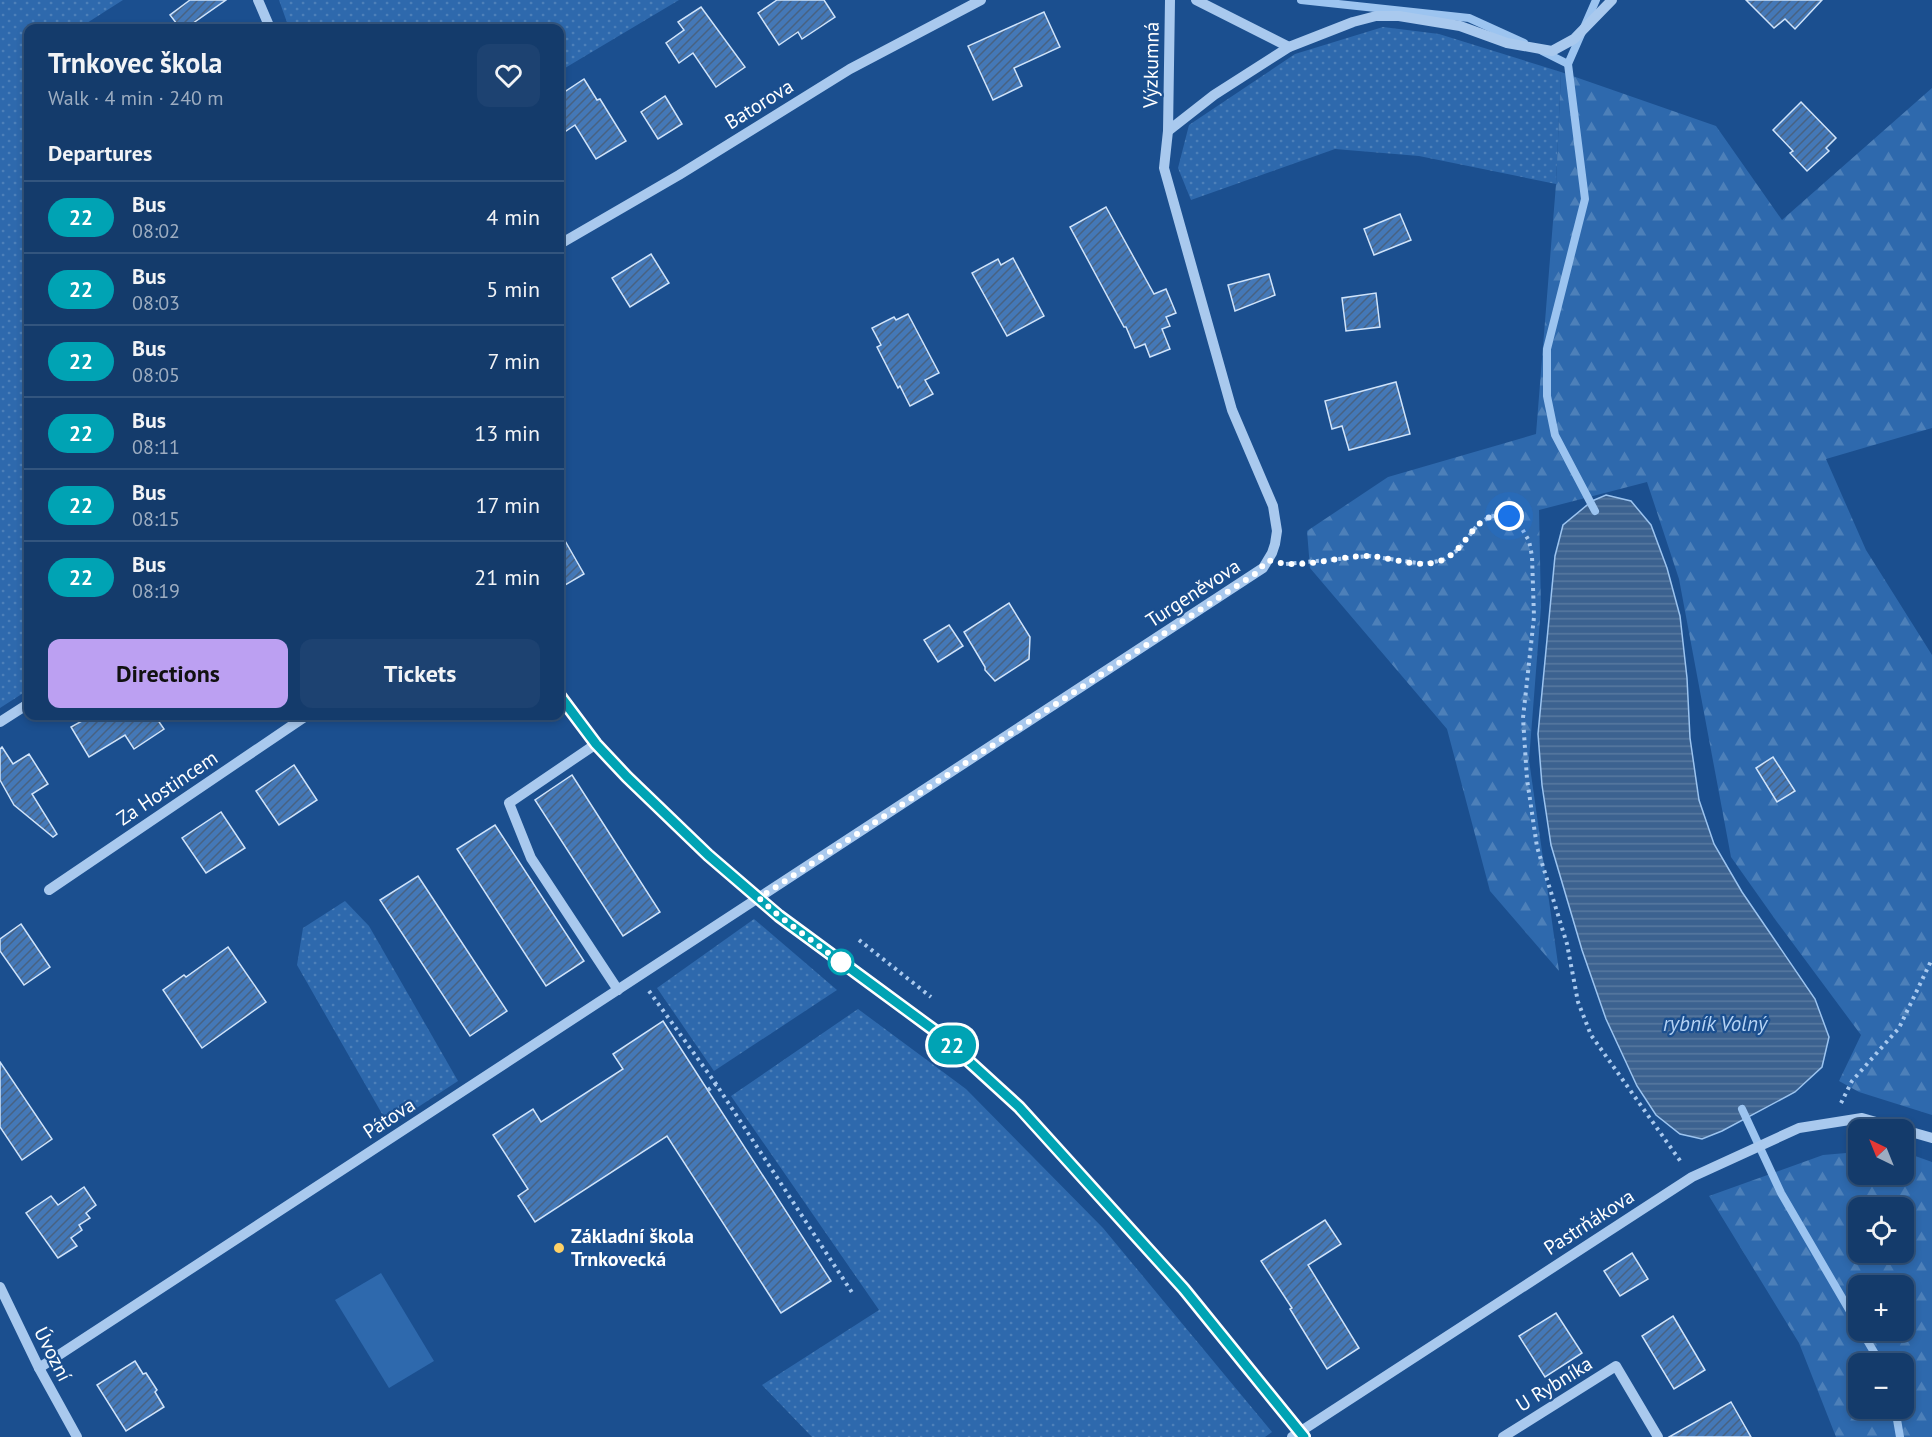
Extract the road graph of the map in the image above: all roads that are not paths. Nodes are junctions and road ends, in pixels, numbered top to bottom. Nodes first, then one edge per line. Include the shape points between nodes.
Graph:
1 (258, 0) edge
2 (981, 0) edge
3 (1170, 0) edge
4 (1196, 0) edge
5 (1612, 0) edge
6 (268, 24) edge
7 (1289, 47) junction
8 (1168, 131) junction
9 (564, 242) edge
10 (564, 701) edge
11 (24, 707) edge
12 (300, 720) edge
13 (0, 722) edge
14 (596, 744) junction
15 (49, 890) dead end
16 (759, 898) junction
17 (618, 990) junction
18 (1932, 1138) edge
19 (0, 1287) edge
20 (39, 1368) junction
21 (1299, 1435) edge
22 (77, 1437) edge
23 (1503, 1437) edge
24 (1658, 1437) edge

1 - 6 street
2 - 9 street, Batorova via 849,69
3 - 8 street, Výzkumná
4 - 7 street
5 - 7 street via 1574,39 1552,51 1507,43 1460,26 1399,16 1353,22
7 - 8 street via 1214,95
8 - 16 street, Turgeněvova via 1164,168 1232,410 1273,506 1277,531 1272,553 1255,574
10 - 14 street
11 - 13 street
12 - 15 street, Za Hostincem
14 - 16 street via 659,810
14 - 17 street via 509,803 531,858
16 - 17 street, Pátova
16 - 21 street via 938,1033 1019,1107 1184,1289
17 - 20 street, Pátova
18 - 21 street, Pastrňákova via 1862,1118 1799,1128 1692,1177
19 - 20 street, Úvozní
20 - 22 street, Úvozní
23 - 24 street, U Rybníka via 1616,1366

